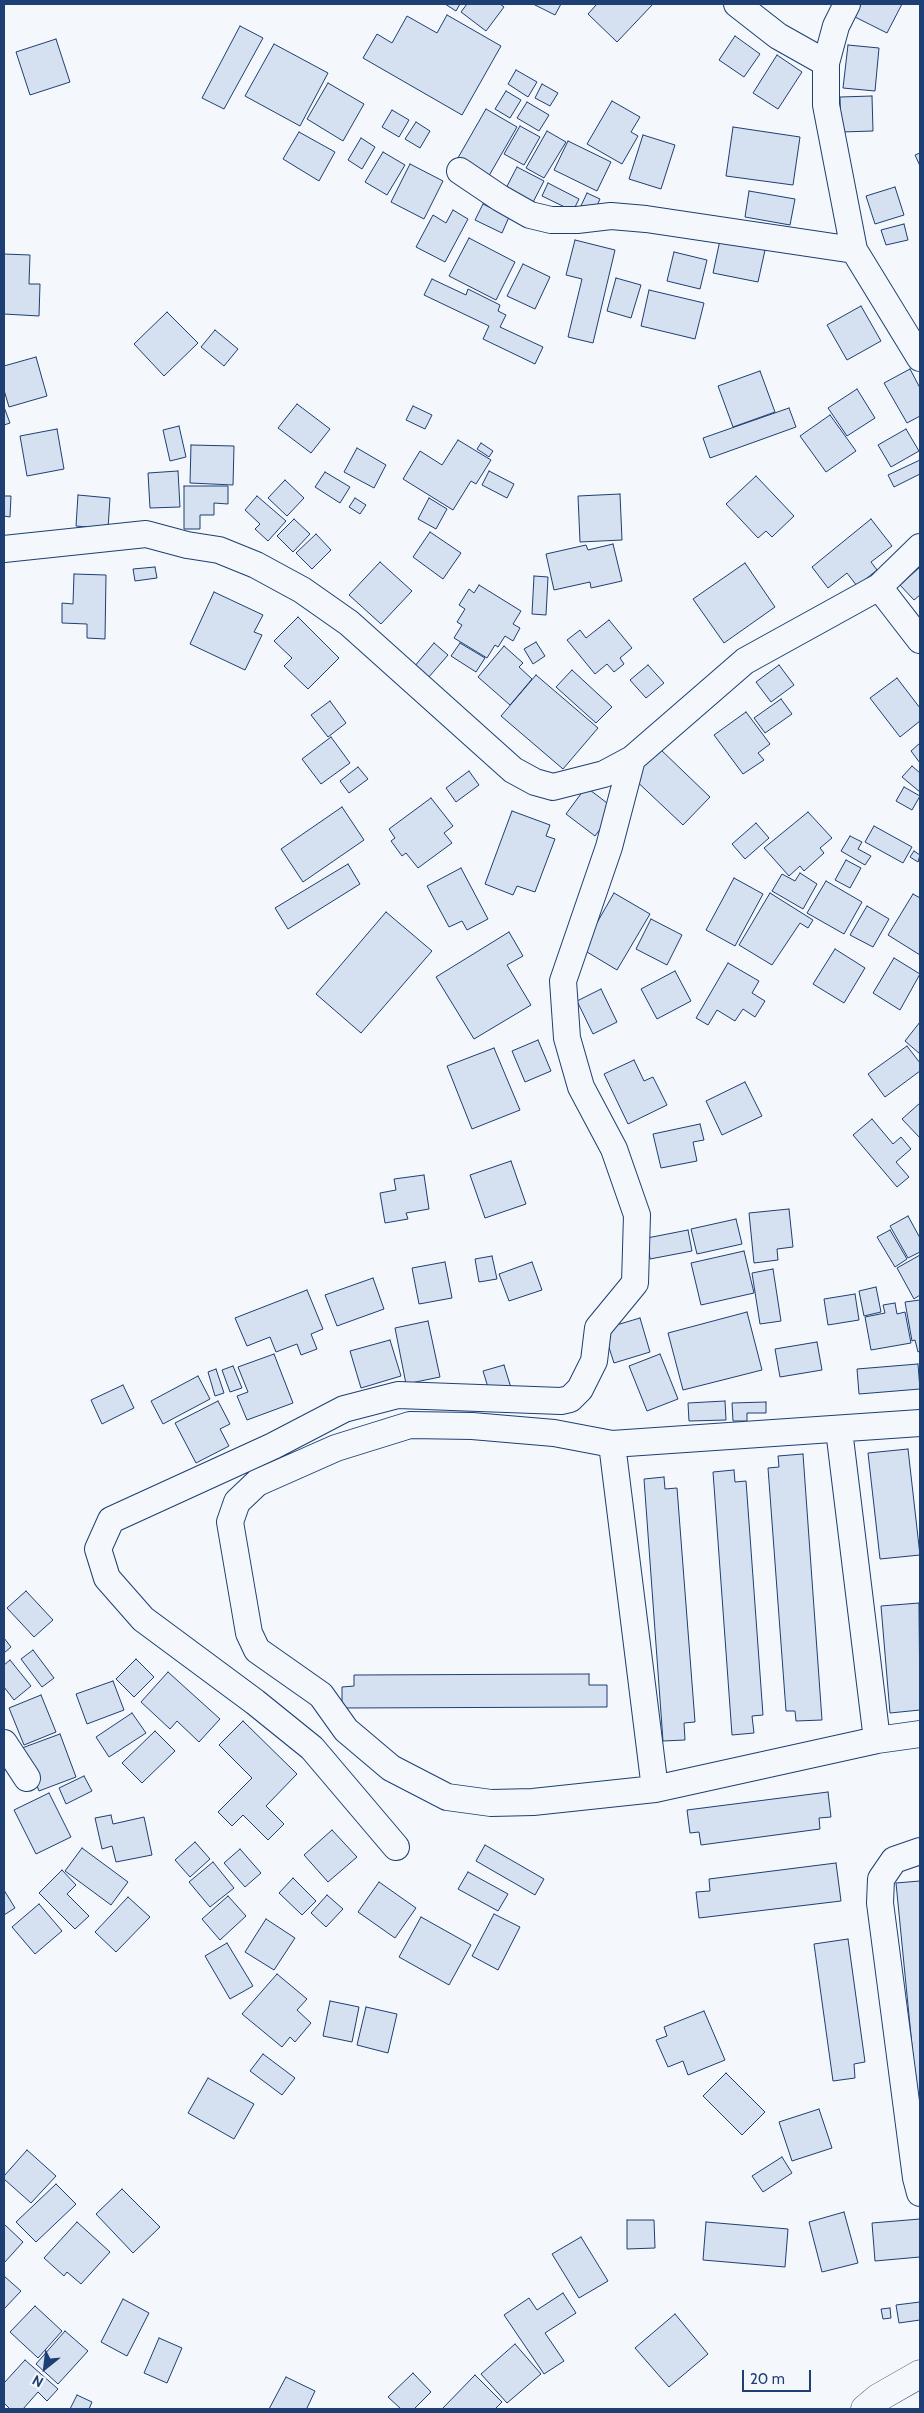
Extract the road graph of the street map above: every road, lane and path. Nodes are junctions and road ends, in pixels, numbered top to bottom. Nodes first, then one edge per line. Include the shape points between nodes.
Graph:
1 (737, 4) edge
2 (847, 4) edge
3 (826, 63) junction
4 (460, 171) dead end
5 (854, 250) junction
6 (920, 358) edge
7 (920, 548) edge
8 (4, 549) edge
9 (879, 588) junction
10 (920, 640) edge
11 (632, 759) junction
12 (920, 1423) edge
13 (839, 1430) junction
14 (612, 1444) junction
15 (920, 1734) edge
16 (876, 1740) junction
17 (4, 1743) edge
18 (26, 1778) dead end
19 (655, 1788) junction
20 (396, 1847) dead end
21 (920, 1851) edge
22 (920, 2193) edge
23 (920, 2374) edge
24 (865, 2409) edge

1 - 3 street via 778,36
2 - 3 street via 836,26
3 - 5 street via 826,105
4 - 5 street via 530,215 551,220 611,216 646,219
5 - 6 street
7 - 9 street
8 - 11 street via 146,534 219,550 256,565 302,590 349,623 513,770 535,782 553,787 570,784 604,774
9 - 10 street
9 - 11 street via 745,662
11 - 20 street via 610,847 563,980 567,1038 581,1087 614,1149 637,1215 635,1283 598,1328 594,1362 580,1388 570,1399 561,1401 398,1395 344,1409 273,1446 111,1520 98,1549 106,1578 143,1619 256,1702 312,1748
12 - 13 street
13 - 14 street
13 - 16 street
14 - 19 street
14 - 19 street via 554,1433 410,1425 336,1448 257,1483 237,1502 230,1522 248,1633 257,1650 321,1695 346,1730 391,1768 447,1797 491,1803 533,1802
15 - 16 street
16 - 19 street
17 - 18 street
21 - 22 street via 894,1860 881,1879 880,1903
23 - 24 main road

